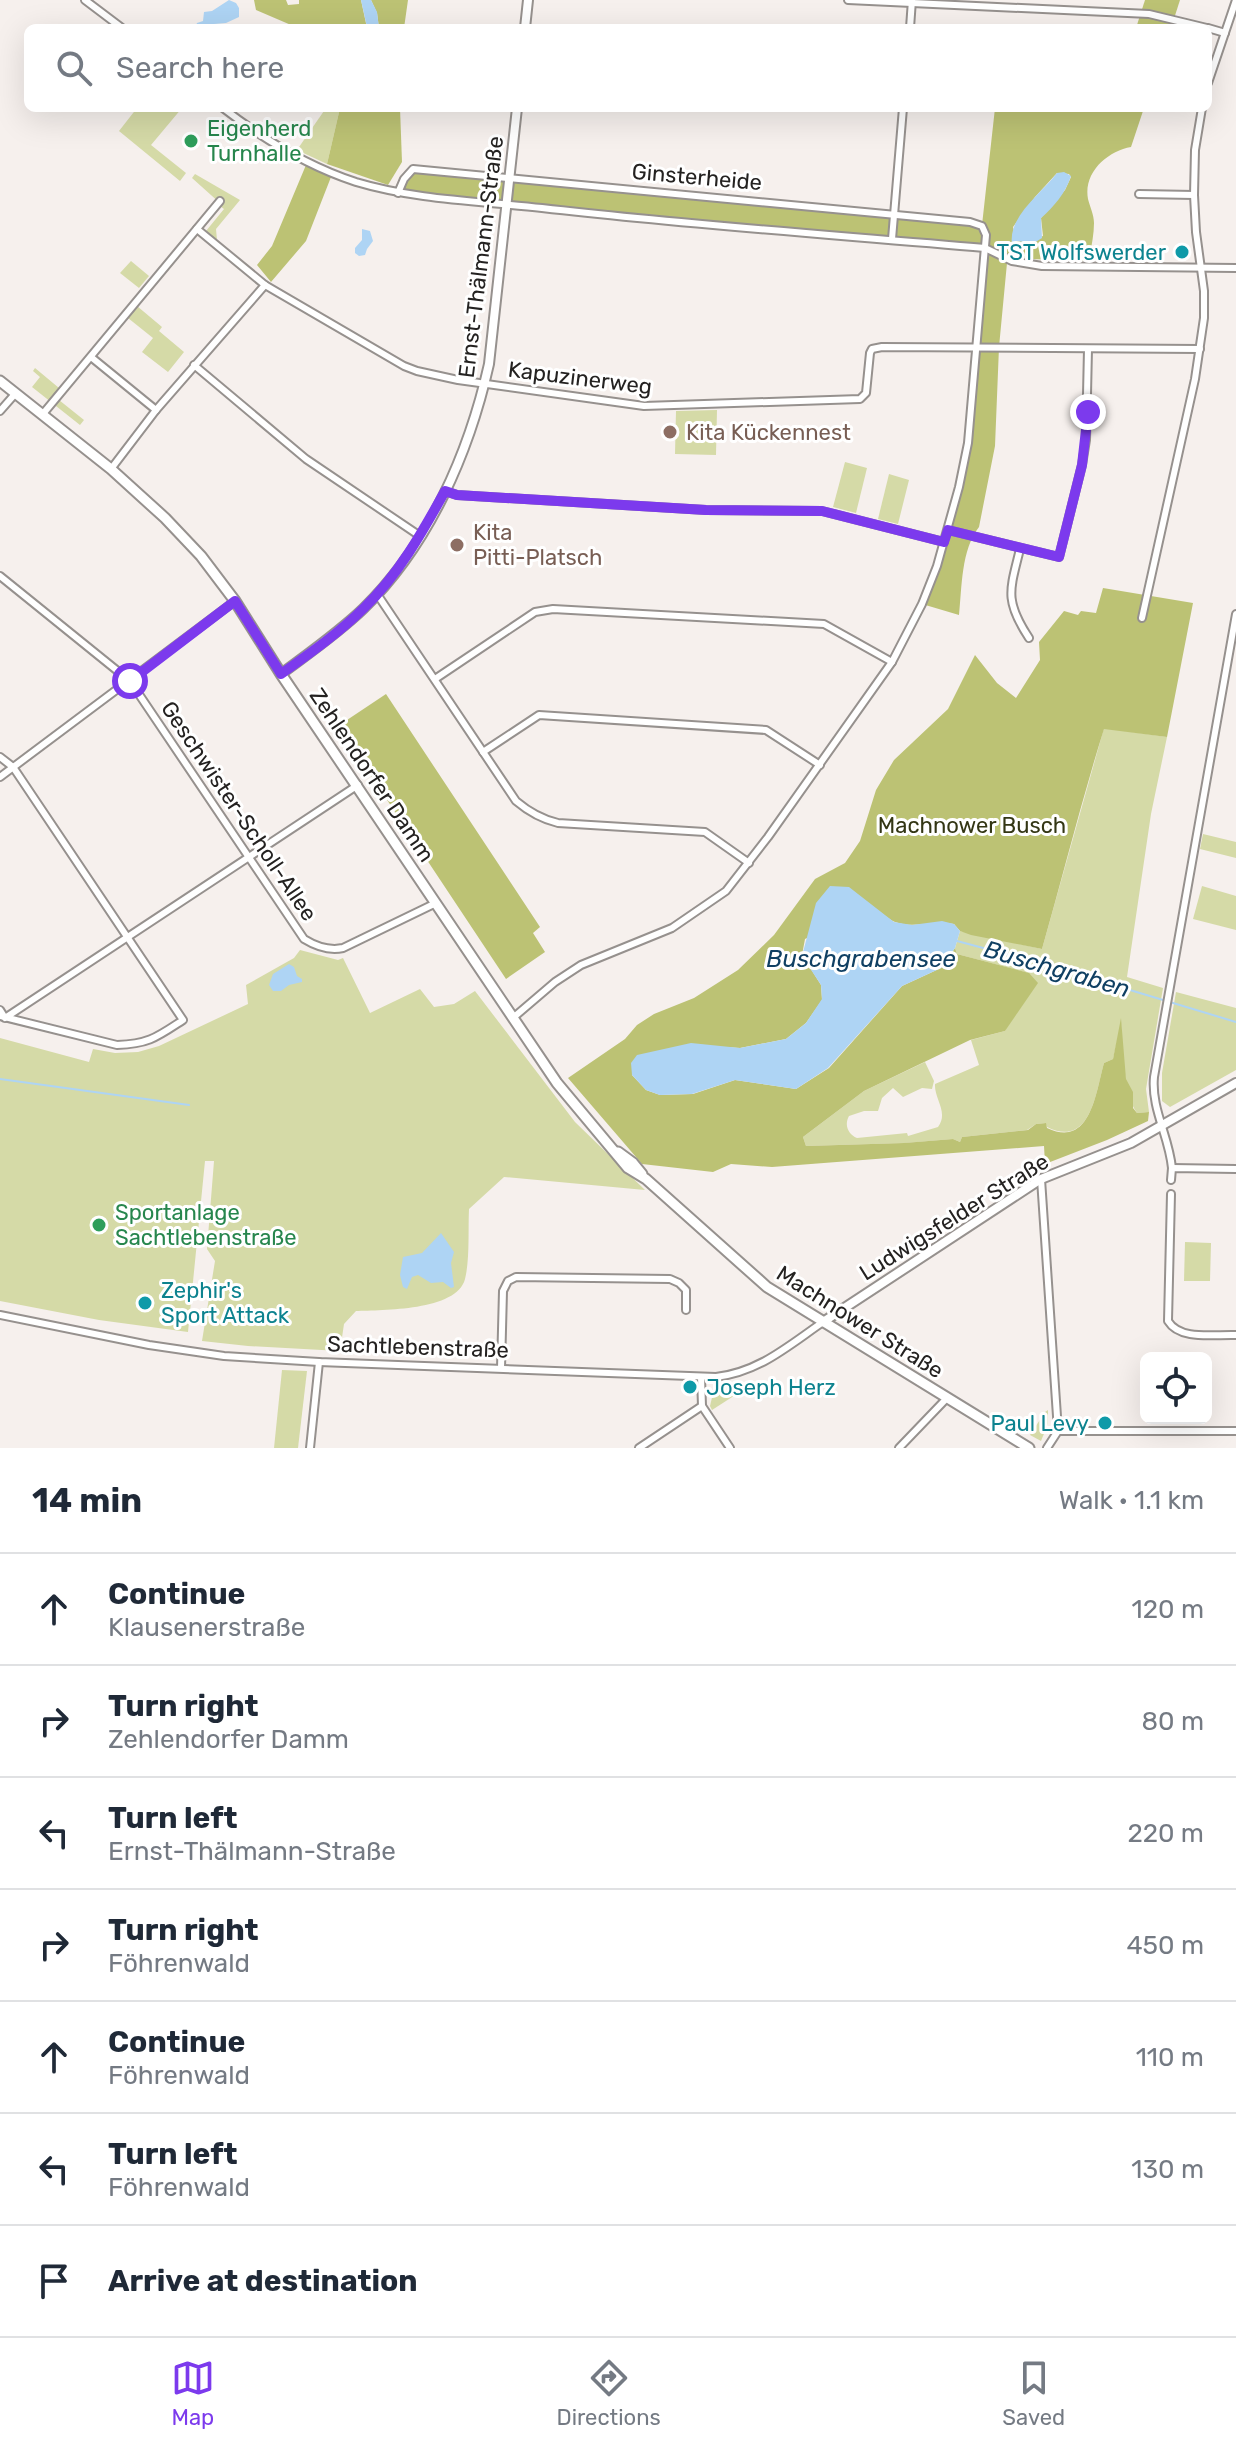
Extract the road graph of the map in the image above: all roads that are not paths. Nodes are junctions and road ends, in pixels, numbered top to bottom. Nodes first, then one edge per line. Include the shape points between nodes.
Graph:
1 (85, 0) edge
2 (528, 0) edge
3 (848, 0) edge
4 (1236, 0) edge
5 (912, 2) edge
6 (117, 24) edge
7 (525, 24) edge
8 (910, 24) edge
9 (1192, 24) edge
10 (1212, 29) edge
11 (1225, 33) junction
12 (1212, 71) edge
13 (229, 112) edge
14 (517, 112) edge
15 (903, 112) edge
16 (1201, 112) edge
17 (510, 177) junction
18 (398, 193) junction
19 (1139, 194) dead end
20 (1194, 195) junction
21 (220, 201) dead end
22 (508, 204) junction
23 (894, 214) junction
24 (197, 229) junction
25 (892, 239) junction
26 (985, 248) junction
27 (1202, 268) junction
28 (1236, 268) edge
29 (265, 285) junction
30 (977, 346) junction
31 (1088, 349) junction
32 (1200, 349) junction
33 (91, 357) junction
34 (194, 365) junction
35 (0, 381) edge
36 (484, 383) junction
37 (15, 394) junction
38 (156, 410) junction
39 (0, 411) edge
40 (42, 415) junction
41 (111, 469) junction
42 (445, 491) junction
43 (948, 530) junction
44 (420, 536) junction
45 (944, 542) junction
46 (1020, 549) junction
47 (0, 576) edge
48 (377, 594) junction
49 (235, 601) junction
50 (1236, 614) edge
51 (1142, 618) dead end
52 (1029, 638) dead end
53 (892, 662) junction
54 (281, 674) junction
55 (435, 679) junction
56 (130, 681) junction
57 (483, 752) junction
58 (0, 757) edge
59 (820, 765) junction
60 (13, 767) junction
61 (0, 777) edge
62 (358, 785) junction
63 (249, 856) junction
64 (749, 863) junction
65 (436, 903) junction
66 (127, 937) junction
67 (0, 1010) edge
68 (2, 1017) edge
69 (514, 1017) junction
70 (1236, 1083) edge
71 (1162, 1127) junction
72 (628, 1163) joint
73 (1172, 1168) junction
74 (1236, 1169) edge
75 (1041, 1179) junction
76 (1171, 1180) dead end
77 (1171, 1194) dead end
78 (686, 1310) dead end
79 (0, 1315) edge
80 (823, 1322) junction
81 (1236, 1335) edge
82 (319, 1362) junction
83 (501, 1368) junction
84 (701, 1377) junction
85 (947, 1398) junction
86 (702, 1406) junction
87 (1058, 1431) junction
88 (1236, 1431) edge
89 (310, 1448) edge
90 (639, 1448) edge
91 (730, 1448) edge
92 (899, 1448) edge
93 (1029, 1448) edge
94 (1047, 1448) edge

1 - 6 street
2 - 7 street
3 - 5 street
4 - 11 street
5 - 8 street
5 - 9 street via 1153,14
10 - 11 street
11 - 12 street
13 - 18 street, Ginsterheide via 277,146 328,171
14 - 17 street, Ernst-Thälmann-Straße
15 - 23 street
16 - 20 street
17 - 18 street, Ginsterheide via 413,169
17 - 22 street, Ernst-Thälmann-Straße
17 - 23 street, Ginsterheide
18 - 22 street, Ginsterheide
19 - 20 street
20 - 27 street
21 - 24 street
22 - 25 street, Ginsterheide
22 - 36 street, Ernst-Thälmann-Straße
23 - 25 street
23 - 26 street, Ginsterheide via 978,223 985,230
24 - 29 street, Kapuzinerweg
24 - 33 street
25 - 26 street, Ginsterheide
26 - 27 street, Ginsterheide via 1012,261 1042,266
26 - 30 street
27 - 28 street, Ginsterheide
27 - 32 street
29 - 34 street
29 - 36 street, Kapuzinerweg via 404,366
30 - 31 street
30 - 36 street, Kapuzinerweg via 872,349 866,393 860,399 644,406
30 - 43 street via 968,443
31 - 32 street
31 - 46 street via 1086,440 1059,557
32 - 51 street
33 - 38 street
33 - 40 street
34 - 38 street
34 - 44 street via 306,459
35 - 37 main road, Zehlendorfer Damm
36 - 42 street, Ernst-Thälmann-Straße
37 - 39 street
37 - 40 main road, Zehlendorfer Damm
38 - 41 street
40 - 41 main road, Zehlendorfer Damm
41 - 49 main road, Zehlendorfer Damm via 201,556
42 - 44 street, Ernst-Thälmann-Straße
42 - 45 street via 640,507 822,511
43 - 45 street
43 - 46 street
44 - 48 street, Ernst-Thälmann-Straße
45 - 53 street via 922,604
46 - 52 street via 1011,599
47 - 56 street, Geschwister-Scholl-Allee
48 - 54 street, Ernst-Thälmann-Straße
48 - 55 street
49 - 54 main road, Zehlendorfer Damm
49 - 56 street
50 - 71 street via 1153,1085
53 - 55 street via 824,624 553,609 535,612
53 - 59 street
54 - 62 main road, Zehlendorfer Damm
55 - 57 street
56 - 60 street
56 - 63 street, Geschwister-Scholl-Allee
57 - 59 street via 539,715 766,730
57 - 64 street via 516,801 538,817 558,823 705,832
58 - 60 street
59 - 64 street
60 - 61 street
60 - 66 street
62 - 63 street
62 - 65 main road, Zehlendorfer Damm
63 - 65 street, Geschwister-Scholl-Allee via 304,939 332,950
63 - 66 street
64 - 69 street via 726,891 696,914 581,965
65 - 69 main road, Zehlendorfer Damm
66 - 68 street
66 - 68 street via 183,1020 151,1041 117,1045
67 - 68 street
69 - 72 main road, Zehlendorfer Damm via 568,1099
70 - 71 street, Ludwigsfelder Straße
71 - 73 street
71 - 75 street, Ludwigsfelder Straße
72 - 80 main road, Machnower Straße via 767,1287
73 - 74 street
73 - 76 street
75 - 80 street, Ludwigsfelder Straße
75 - 87 street
77 - 81 street via 1168,1321 1182,1334
78 - 83 street via 685,1288 670,1279 516,1277 503,1291
79 - 82 street, Sachtlebenstraße via 209,1354
80 - 84 street, Sachtlebenstraße via 759,1366
80 - 85 main road, Machnower Straße
82 - 83 street, Sachtlebenstraße
82 - 89 street
83 - 84 street, Sachtlebenstraße
84 - 86 street
85 - 92 street
85 - 93 main road, Machnower Straße
86 - 90 street
86 - 91 street
87 - 88 street
87 - 94 street

